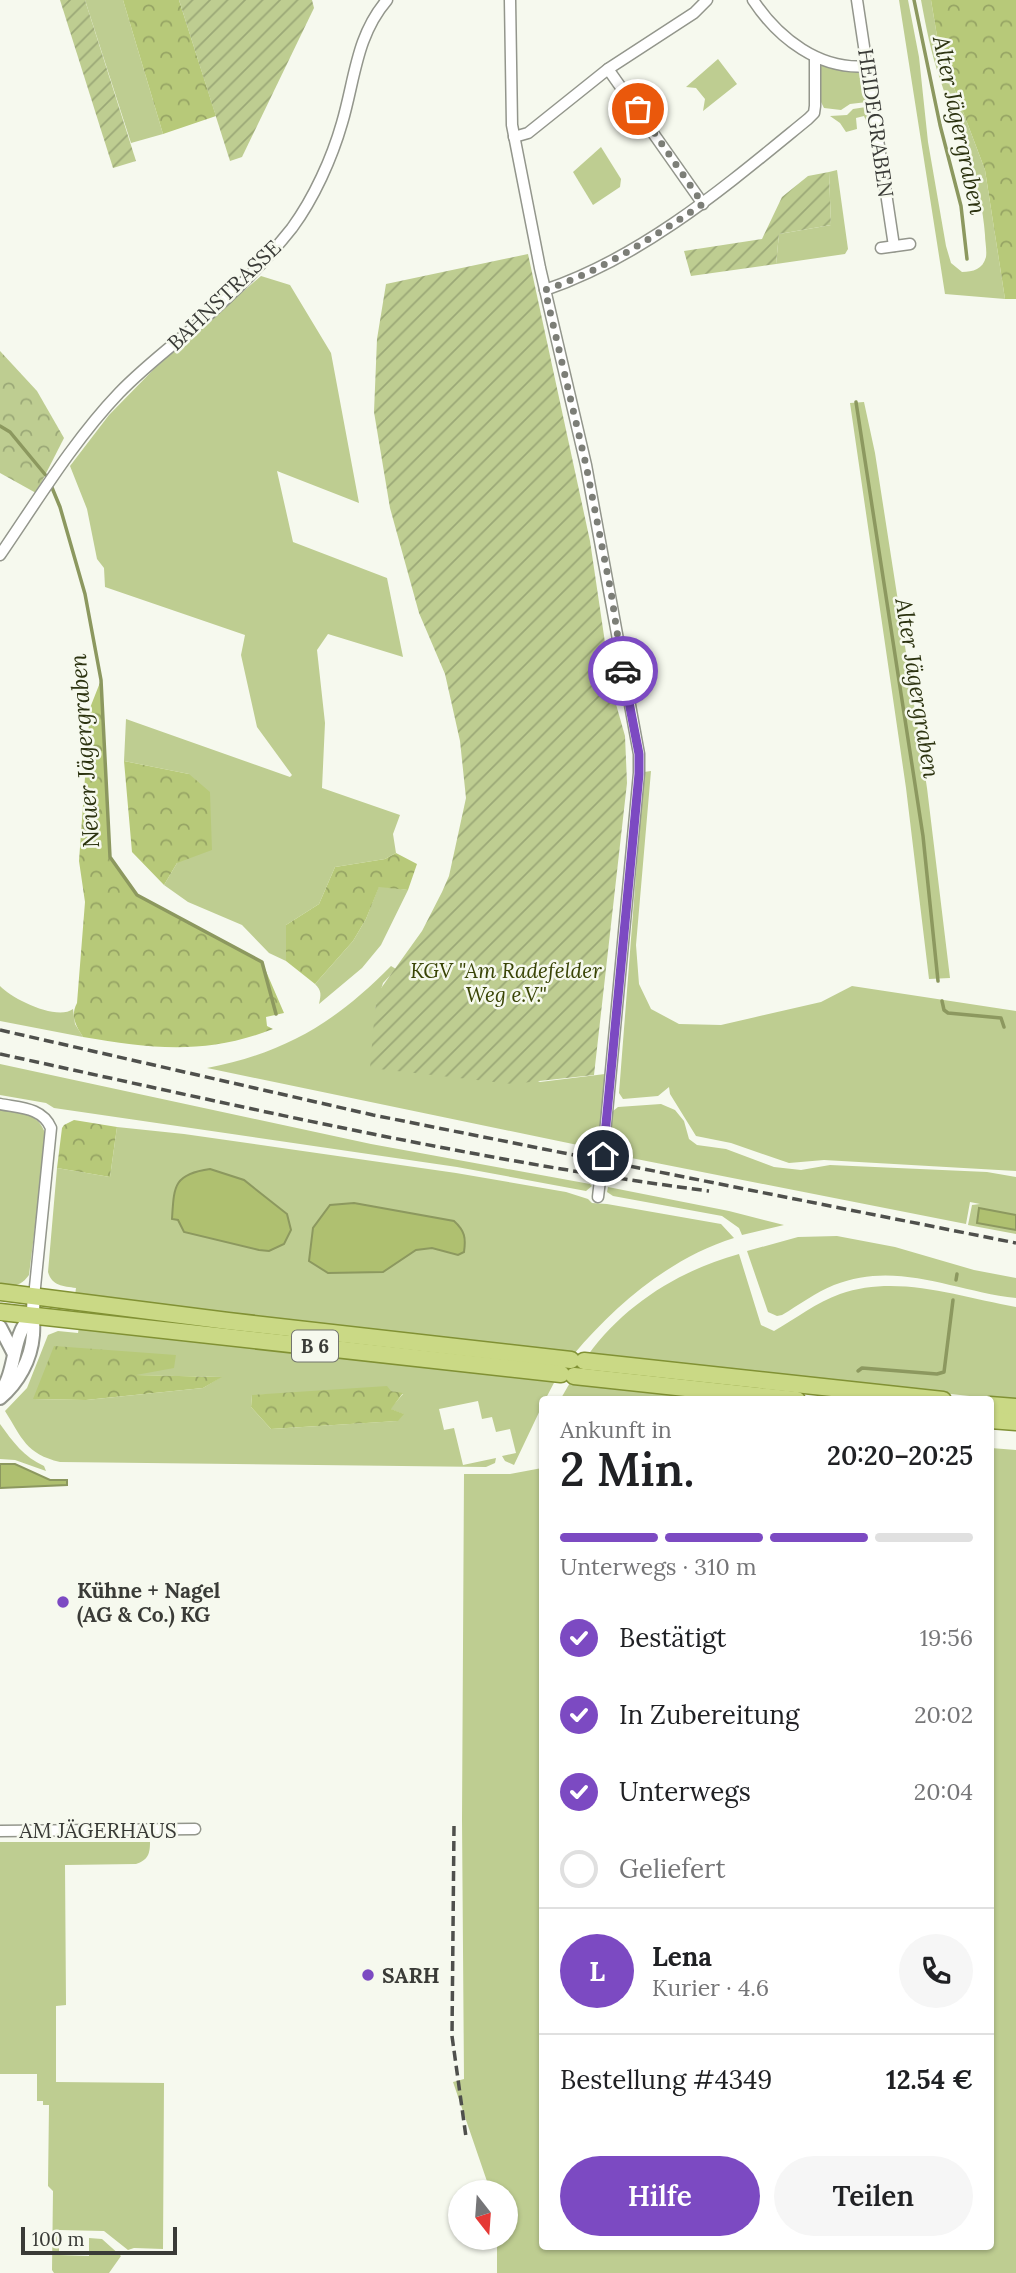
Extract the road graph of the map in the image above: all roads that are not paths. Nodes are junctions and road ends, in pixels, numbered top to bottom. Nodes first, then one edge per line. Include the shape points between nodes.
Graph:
1 (387, 0) edge
2 (510, 0) edge
3 (707, 0) edge
4 (753, 0) edge
5 (857, 0) edge
6 (815, 58) junction
7 (868, 66) junction
8 (608, 69) junction
9 (514, 137) junction
10 (703, 204) junction
11 (909, 244) dead end
12 (894, 246) junction
13 (881, 248) dead end
14 (545, 290) junction
15 (0, 555) edge
16 (0, 1104) edge
17 (603, 1156) tunnel mouth
18 (600, 1181) tunnel mouth
19 (598, 1197) dead end
20 (0, 1293) edge
21 (34, 1297) junction
22 (0, 1312) edge
23 (31, 1316) junction
24 (0, 1327) edge
25 (14, 1354) junction
26 (573, 1368) junction
27 (0, 1396) edge
28 (769, 1396) edge
29 (897, 1396) edge
30 (994, 1405) edge
31 (1016, 1407) edge
32 (994, 1420) edge
33 (1016, 1422) edge
34 (195, 1829) dead end
35 (0, 1831) edge

1 - 15 street, BAHNSTRASSE via 357,56 336,142 293,226 233,292 120,392
2 - 9 street
3 - 8 street
4 - 6 street via 789,40
5 - 7 street, HEIDEGRABEN
6 - 7 street
6 - 10 street via 814,113
7 - 12 street, HEIDEGRABEN
8 - 9 street via 528,133
8 - 10 street
9 - 14 street
10 - 14 street via 598,268
11 - 12 street
12 - 13 street
14 - 17 street via 586,465 639,754
16 - 21 street via 36,1111 48,1121 52,1136
18 - 19 street
20 - 21 main road, B 6
21 - 23 street
21 - 26 main road, B 6
22 - 23 main road, B 6
23 - 25 street via 19,1331
23 - 26 main road, B 6
23 - 27 street via 33,1339 23,1370
24 - 25 street
25 - 27 street
26 - 28 main road, B 6
26 - 29 main road, B 6
30 - 31 main road
32 - 33 main road
34 - 35 street, AM JÄGERHAUS

